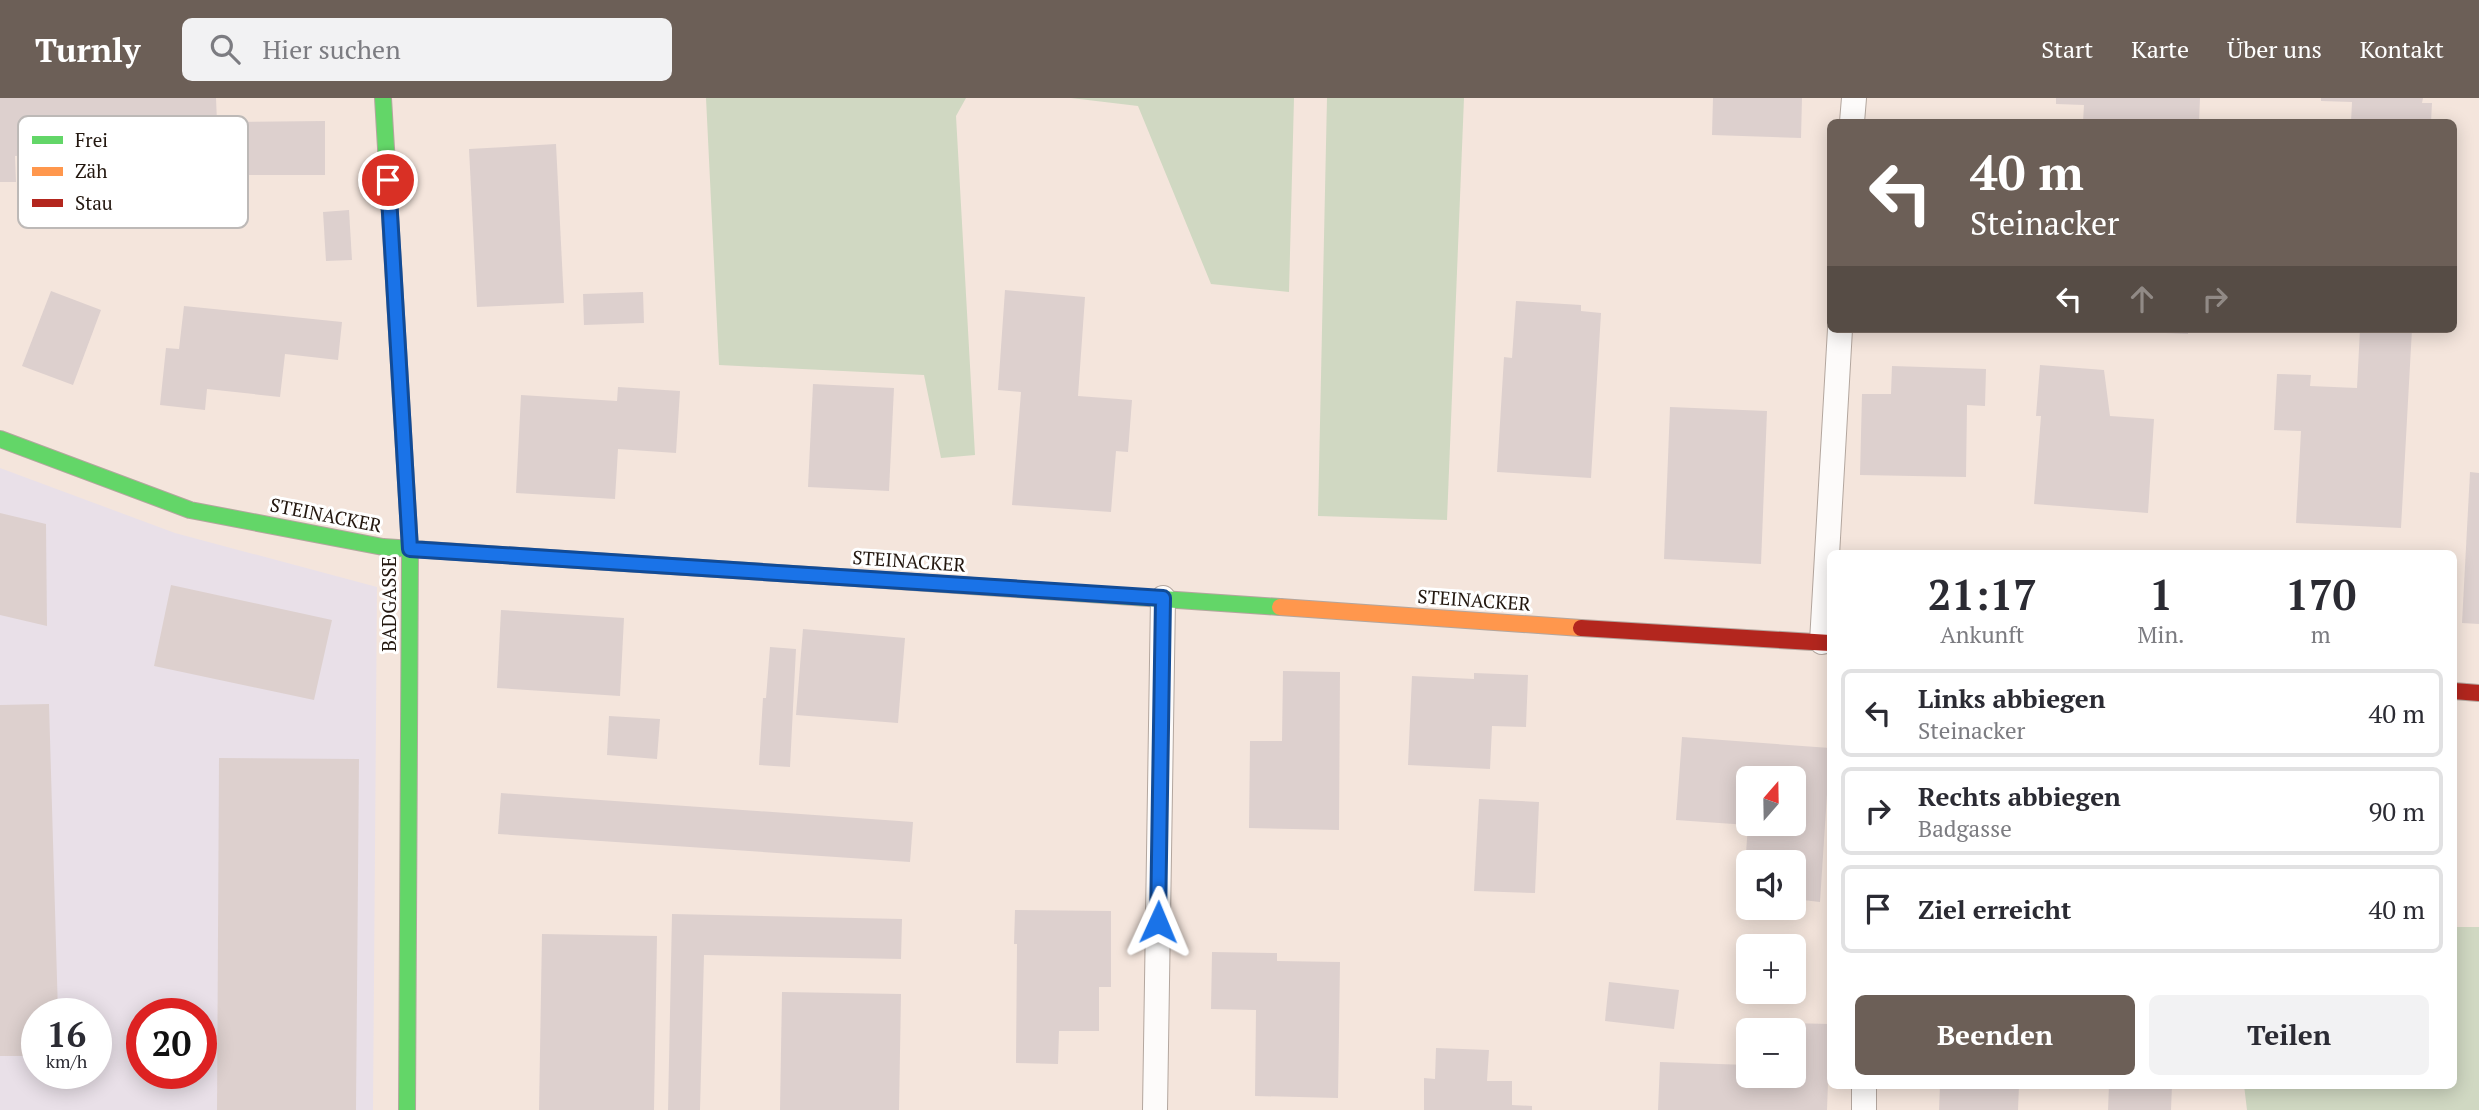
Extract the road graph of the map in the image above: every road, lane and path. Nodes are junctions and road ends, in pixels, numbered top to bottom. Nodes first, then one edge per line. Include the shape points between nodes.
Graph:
1 (383, 98) edge
2 (1854, 98) edge
3 (1852, 119) edge
4 (1840, 333) edge
5 (0, 439) edge
6 (410, 549) junction
7 (1830, 550) edge
8 (1163, 598) junction
9 (1827, 621) edge
10 (1826, 643) edge
11 (2457, 691) edge
12 (2479, 693) edge
13 (1864, 1089) edge
14 (407, 1110) edge
15 (1155, 1110) edge
16 (1864, 1110) edge

1 - 6 street, BADGASSE
2 - 3 lane
4 - 7 lane
5 - 6 street, STEINACKER via 190,510
6 - 8 street, STEINACKER
6 - 14 street, BADGASSE
8 - 10 street, STEINACKER
8 - 15 lane
9 - 10 lane
11 - 12 street
13 - 16 lane

